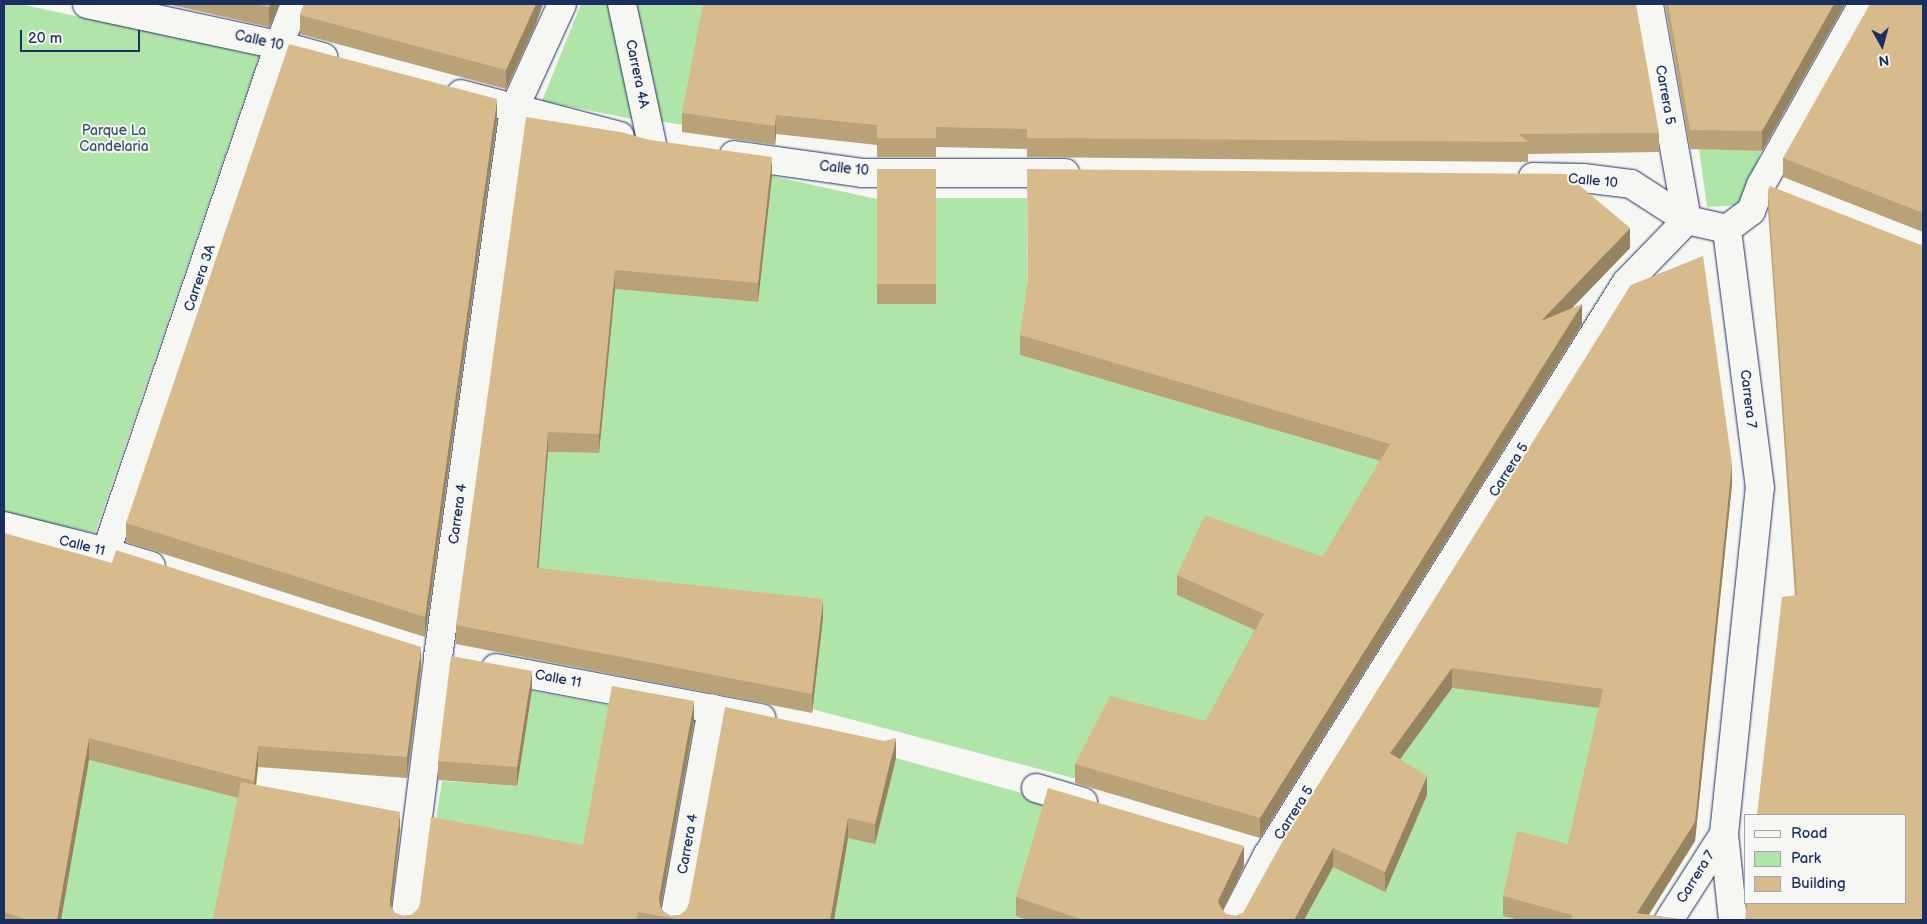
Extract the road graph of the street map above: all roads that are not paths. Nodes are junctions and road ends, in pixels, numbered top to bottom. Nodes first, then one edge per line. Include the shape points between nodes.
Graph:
1 (87, 4) edge
2 (296, 4) edge
3 (562, 4) edge
4 (622, 4) edge
5 (1649, 4) edge
6 (1863, 4) edge
7 (279, 45) junction
8 (345, 62) edge
9 (439, 88) edge
10 (514, 109) junction
11 (652, 144) junction
12 (681, 148) edge
13 (710, 152) edge
14 (1091, 173) edge
15 (1504, 177) edge
16 (1761, 185) junction
17 (1788, 196) edge
18 (1687, 220) junction
19 (1727, 230) junction
20 (4, 526) edge
21 (106, 552) junction
22 (172, 573) edge
23 (409, 648) edge
24 (438, 657) junction
25 (712, 708) junction
26 (790, 724) edge
27 (1036, 788) dead end
28 (1110, 810) edge
29 (1724, 834) junction
30 (1239, 848) edge
31 (1267, 856) junction
32 (405, 920) edge
33 (674, 920) edge
34 (1234, 920) edge
35 (1669, 920) edge
36 (1733, 920) edge

1 - 7 street, Calle 10
2 - 7 street, Carrera 3A
3 - 10 street
4 - 11 street, Carrera 4A
5 - 18 street, Carrera 5
6 - 16 street
7 - 8 street, Calle 10
7 - 21 street, Carrera 3A
9 - 10 street
10 - 11 street
10 - 24 street, Carrera 4
11 - 12 street
13 - 14 street, Calle 10 via 862,173
15 - 18 street, Calle 10 via 1583,178 1631,184
16 - 17 street
16 - 19 street via 1751,210
18 - 19 street, Calle 10
18 - 31 street, Carrera 5 via 1626,283
19 - 29 street, Carrera 7 via 1760,488
20 - 21 street, Calle 11
21 - 22 street, Calle 11
23 - 24 street, Calle 11
24 - 25 street, Calle 11
24 - 32 street, Carrera 4
25 - 26 street, Calle 11
25 - 33 street, Carrera 4
27 - 28 street
29 - 35 street, Carrera 7
29 - 36 street, Carrera 7
30 - 31 street
31 - 34 street, Carrera 5

